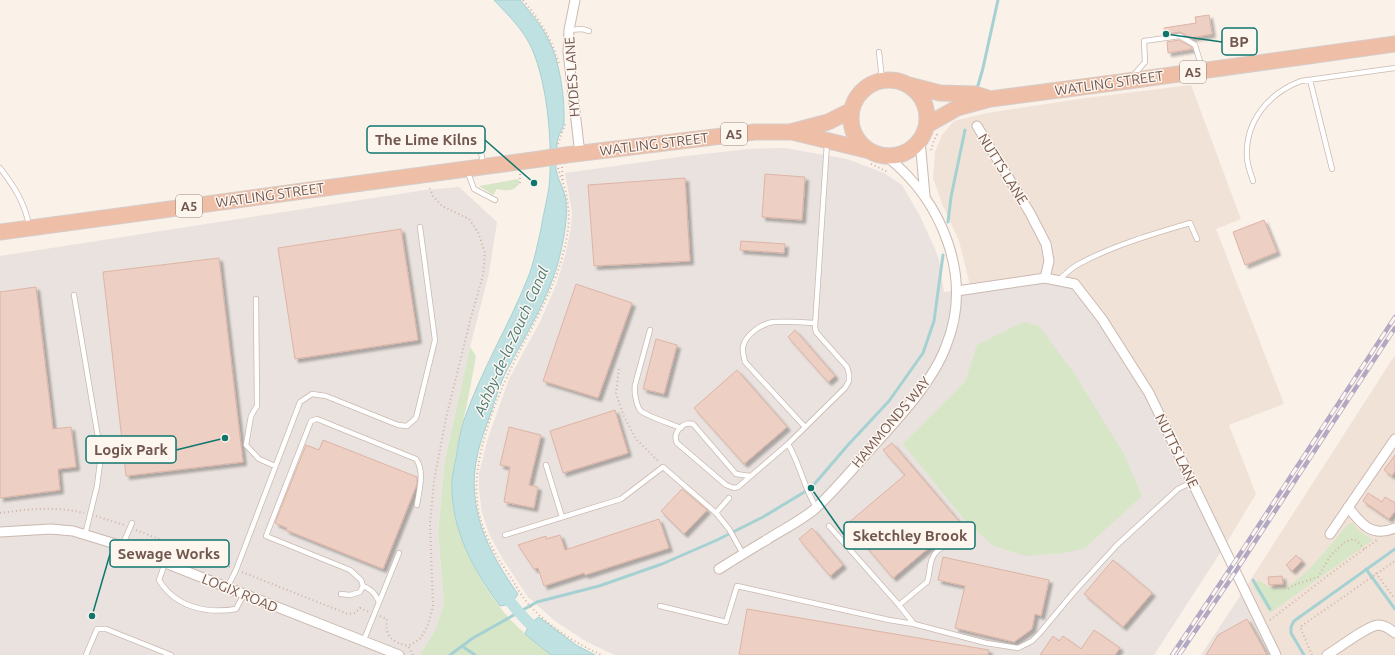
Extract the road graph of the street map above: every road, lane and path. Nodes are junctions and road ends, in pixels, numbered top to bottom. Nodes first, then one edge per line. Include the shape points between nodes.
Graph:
1 (523, 0) edge
2 (575, 0) edge
3 (569, 30) junction
4 (589, 31) dead end
5 (1395, 44) edge
6 (879, 52) dead end
7 (559, 65) dead end
8 (1395, 68) edge
9 (1202, 70) junction
10 (882, 80) junction
11 (1310, 80) junction
12 (1128, 81) junction
13 (908, 85) junction
14 (990, 99) junction
15 (852, 110) junction
16 (566, 118) dead end
17 (926, 125) junction
18 (977, 126) dead end
19 (790, 132) junction
20 (920, 140) junction
21 (827, 142) junction
22 (480, 145) dead end
23 (871, 151) junction
24 (566, 155) junction
25 (886, 156) junction
26 (483, 166) junction
27 (0, 168) edge
28 (466, 169) junction
29 (1332, 169) dead end
30 (562, 170) dead end
31 (520, 173) dead end
32 (1253, 181) dead end
33 (563, 182) junction
34 (520, 183) dead end
35 (429, 186) dead end
36 (925, 196) junction
37 (495, 200) dead end
38 (420, 227) dead end
39 (30, 228) junction
40 (0, 232) edge
41 (1197, 239) dead end
42 (1045, 278) junction
43 (1058, 281) junction
44 (957, 290) junction
45 (74, 295) dead end
46 (256, 299) dead end
47 (814, 323) junction
48 (650, 330) dead end
49 (619, 369) dead end
50 (805, 427) junction
51 (681, 428) junction
52 (1395, 439) edge
53 (788, 444) junction
54 (546, 465) dead end
55 (275, 466) junction
56 (663, 467) junction
57 (750, 476) junction
58 (1192, 482) junction
59 (729, 498) dead end
60 (417, 505) dead end
61 (816, 507) junction
62 (1348, 507) junction
63 (0, 513) edge
64 (716, 513) junction
65 (90, 515) junction
66 (562, 517) junction
67 (131, 526) junction
68 (829, 526) dead end
69 (1391, 530) edge
70 (0, 532) edge
71 (1330, 534) dead end
72 (85, 535) junction
73 (505, 535) dead end
74 (122, 546) junction
75 (965, 546) dead end
76 (741, 550) junction
77 (1365, 550) junction
78 (400, 553) dead end
79 (1395, 561) edge
80 (165, 563) junction
81 (719, 569) dead end
82 (236, 570) junction
83 (1376, 574) junction
84 (363, 586) junction
85 (227, 588) junction
86 (1288, 589) dead end
87 (244, 594) junction
88 (341, 594) dead end
89 (1395, 599) edge
90 (379, 602) junction
91 (899, 605) junction
92 (660, 606) dead end
93 (374, 614) junction
94 (914, 624) junction
95 (1262, 626) junction
96 (1395, 633) edge
97 (363, 642) junction
98 (408, 646) junction
99 (86, 655) edge
100 (170, 655) edge
101 (399, 655) edge
102 (413, 655) edge
103 (602, 655) edge
104 (1276, 655) edge
105 (1312, 655) edge
106 (1327, 655) edge

1 - 7 path via 543,26
2 - 3 street, HYDES LANE
3 - 4 lane
3 - 24 street, HYDES LANE
5 - 9 highway, WATLING STREET / A5
6 - 10 lane
8 - 11 lane
9 - 12 highway, WATLING STREET / A5
9 - 12 lane via 1195,45 1180,36 1144,41 1145,62
10 - 13 highway, A5 via 900,81
10 - 15 highway, A5 via 862,90
11 - 29 lane
11 - 32 lane via 1290,85 1278,93 1262,108 1252,124 1247,141 1247,158
12 - 14 highway, WATLING STREET / A5
13 - 14 highway, WATLING STREET / A5 via 940,93 975,94
13 - 17 highway via 924,102 927,113
14 - 17 highway, WATLING STREET / A5 via 957,108
15 - 19 highway, WATLING STREET / A5 via 828,122
15 - 23 highway, A5 via 854,134 861,144
16 - 24 path via 564,130 558,141
17 - 20 highway
18 - 42 street, NUTTS LANE via 1046,244 1049,261
19 - 21 highway, WATLING STREET / A5
19 - 24 highway, WATLING STREET / A5 via 755,132
20 - 25 highway via 899,155
20 - 36 street, HAMMONDS WAY
21 - 23 highway, WATLING STREET / A5
21 - 47 lane
22 - 26 lane
23 - 25 highway, A5
24 - 26 highway, WATLING STREET / A5, bridge
24 - 33 path via 558,169
25 - 36 street, HAMMONDS WAY via 907,174
26 - 28 highway, WATLING STREET / A5
27 - 39 lane via 20,197
28 - 37 lane via 474,189
28 - 39 highway, WATLING STREET / A5
30 - 33 path
31 - 34 path
33 - 103 path via 569,213 562,255 545,304 507,377 493,414 480,454 477,491 486,536 501,564 530,606 573,640
35 - 98 path via 433,196 442,206 469,219 478,232 484,253 483,275 470,317 434,481 430,524 433,606 428,625 420,638
36 - 44 street, HAMMONDS WAY via 951,251
38 - 55 lane via 434,340 416,418 407,426 398,425 326,396 312,394 300,402
39 - 40 highway, WATLING STREET / A5
41 - 43 lane via 1190,222 1093,257 1076,266
42 - 43 street, NUTTS LANE
42 - 44 street, NUTTS LANE
43 - 58 street, NUTTS LANE via 1075,284 1102,319 1149,393
44 - 61 street, HAMMONDS WAY via 955,316 946,347 931,375 885,433
45 - 65 lane via 101,455
46 - 55 lane via 257,406 251,416 246,445 259,459
47 - 50 lane via 816,332 847,367 849,381
47 - 50 lane via 772,322 761,326 745,340 742,348 746,362
48 - 51 lane via 635,385 639,406 643,413
49 - 56 path via 616,393 624,417 636,439
50 - 53 lane
51 - 57 lane via 693,424 736,474
51 - 57 lane via 675,435 677,443 726,485 738,487
52 - 62 street
53 - 57 lane
53 - 61 lane
54 - 66 lane
55 - 82 lane
56 - 64 lane
56 - 66 lane via 621,498
58 - 94 lane via 1178,489 1117,545 1039,634 1026,645 1018,648 986,643
58 - 95 street, NUTTS LANE
59 - 64 lane
60 - 84 lane via 421,465 416,459 317,419 311,421 266,536 350,570 361,580
61 - 76 street, HAMMONDS WAY via 786,528
62 - 69 street via 1363,526 1373,530
62 - 71 street
63 - 65 path via 33,508
64 - 76 lane
65 - 67 path
65 - 72 lane
66 - 73 lane
67 - 74 lane
67 - 82 path
68 - 91 lane
69 - 77 path
70 - 72 street, LOGIX ROAD via 51,529
72 - 74 street, LOGIX ROAD
74 - 80 street, LOGIX ROAD
75 - 91 lane via 953,544 938,550 932,559 927,582
76 - 81 street, HAMMONDS WAY
77 - 86 path via 1353,539 1345,542 1332,555 1318,577
77 - 95 path
78 - 90 lane
79 - 83 path
80 - 85 street, LOGIX ROAD
80 - 87 lane via 158,580 171,596 183,603 210,611 236,610
82 - 85 lane
82 - 93 path via 348,614 355,613 360,608
83 - 89 path
83 - 105 path via 1300,627
84 - 88 lane via 360,592
84 - 90 lane via 370,589
85 - 87 street, LOGIX ROAD
87 - 97 street, LOGIX ROAD
90 - 93 lane
91 - 94 lane
92 - 94 lane via 726,622 737,586
93 - 97 lane
93 - 98 path via 387,619 386,631 389,636 397,643
95 - 104 street, NUTTS LANE
96 - 106 street via 1379,625 1370,627
97 - 101 street, LOGIX ROAD
98 - 102 path
99 - 100 lane via 97,629 106,629

